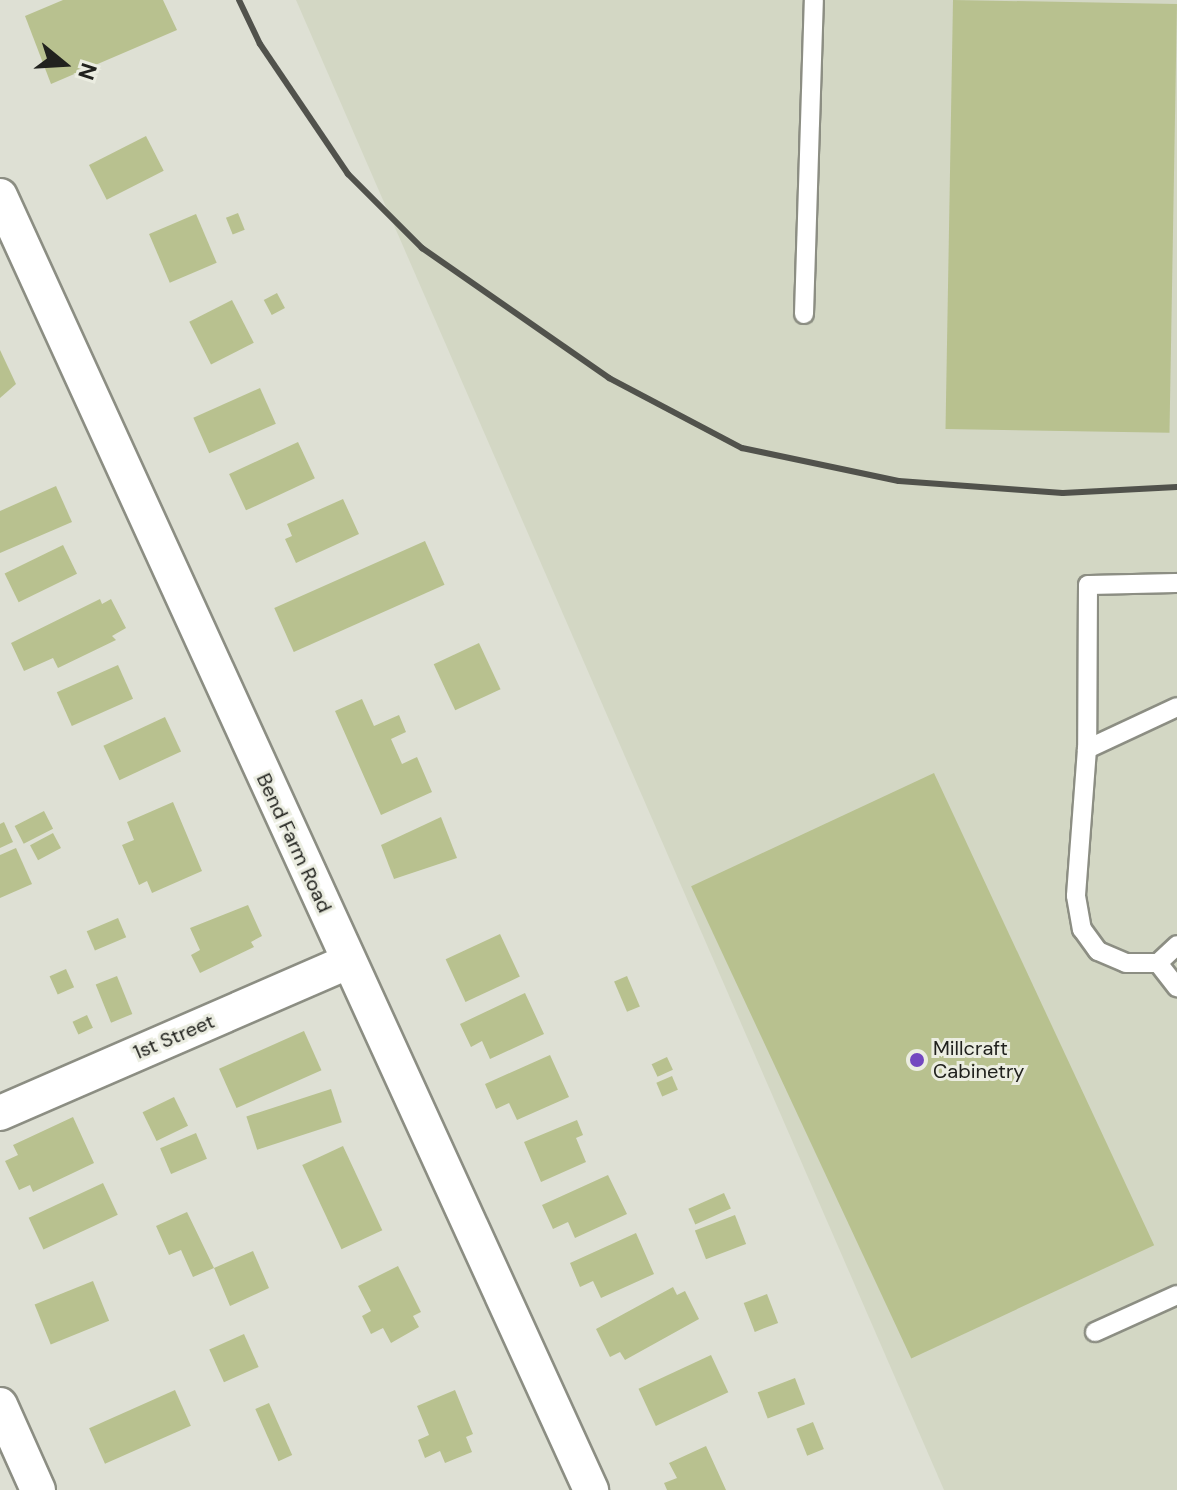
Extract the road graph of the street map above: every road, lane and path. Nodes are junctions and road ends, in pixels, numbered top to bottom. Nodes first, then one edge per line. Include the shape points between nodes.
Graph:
1 (814, 0) edge
2 (0, 196) edge
3 (804, 314) dead end
4 (1177, 583) edge
5 (1177, 707) edge
6 (1087, 749) junction
7 (1177, 945) edge
8 (348, 962) junction
9 (1158, 963) junction
10 (1177, 987) edge
11 (0, 1113) edge
12 (1177, 1295) edge
13 (1095, 1332) dead end
14 (0, 1405) edge
15 (38, 1490) edge
16 (591, 1490) edge

1 - 3 lane
2 - 8 street, Bend Farm Road
4 - 6 lane via 1088,585
5 - 6 lane
6 - 9 lane via 1076,896 1082,929 1098,951 1126,963
7 - 9 lane
8 - 11 street, 1st Street
8 - 16 street, Bend Farm Road
9 - 10 lane
12 - 13 lane
14 - 15 street

